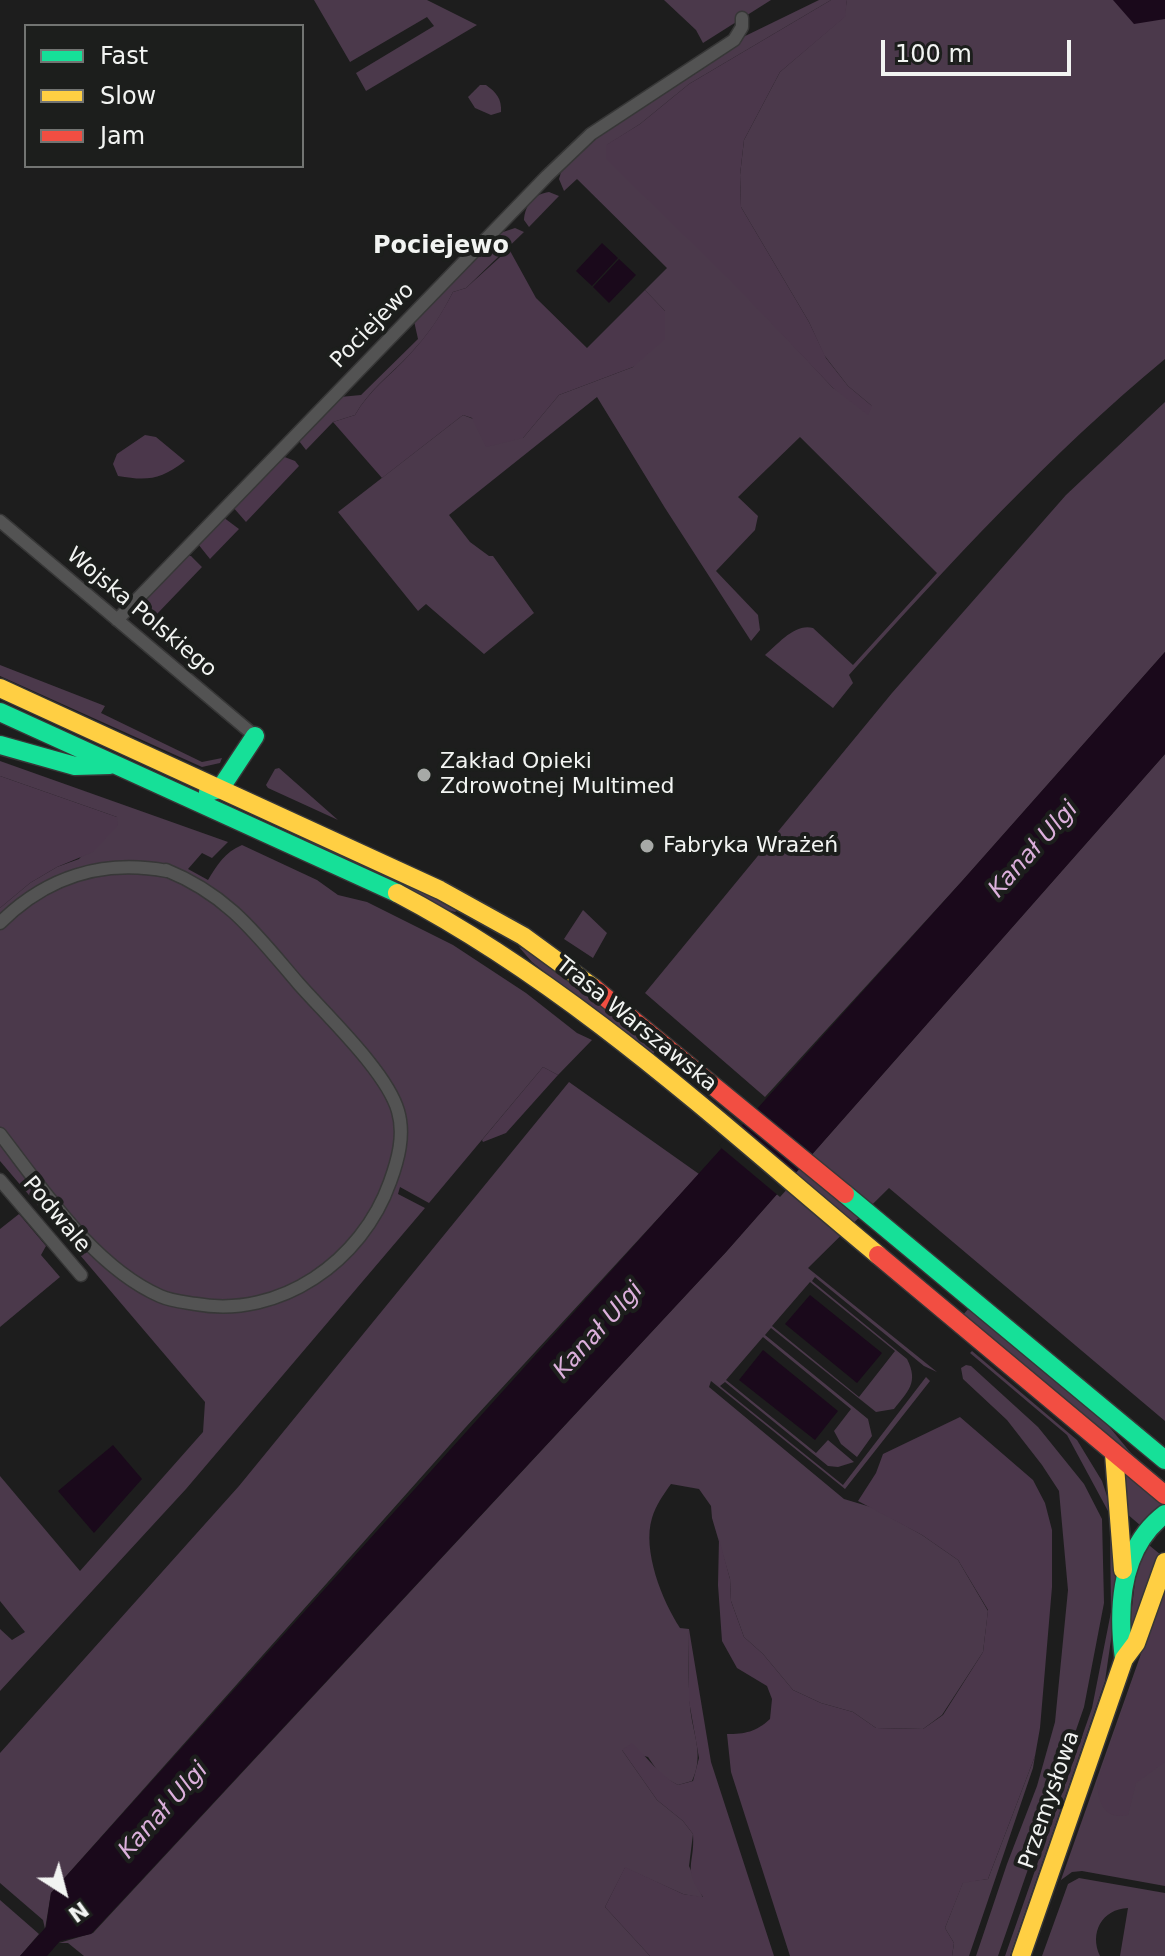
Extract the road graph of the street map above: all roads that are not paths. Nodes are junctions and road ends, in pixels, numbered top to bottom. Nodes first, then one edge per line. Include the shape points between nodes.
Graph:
1 (742, 18) dead end
2 (0, 521) edge
3 (117, 620) junction
4 (0, 688) edge
5 (0, 712) edge
6 (255, 736) joint
7 (0, 745) edge
8 (118, 765) junction
9 (220, 789) junction
10 (190, 796) junction
11 (0, 923) edge
12 (0, 1134) edge
13 (0, 1180) edge
14 (81, 1275) dead end
15 (1114, 1453) junction
16 (1165, 1460) edge
17 (1165, 1495) edge
18 (1165, 1514) edge
19 (1165, 1564) edge
20 (1125, 1581) junction
21 (1124, 1659) junction
22 (1021, 1956) edge

1 - 3 street, Pociejewo via 734,40 591,134 558,165
2 - 3 street, Wojska Polskiego
3 - 6 street, Wojska Polskiego
4 - 9 main road, Trasa Warszawska
5 - 8 main road, Trasa Warszawska
6 - 9 main road
7 - 8 main road via 75,766
8 - 10 main road, Trasa Warszawska
9 - 10 main road
9 - 16 main road, Trasa Warszawska via 440,890 577,973
10 - 15 main road, Trasa Warszawska via 455,923 541,978
11 - 12 street via 46,887 103,867 143,866 192,882 232,908 360,1053 392,1095 401,1133 387,1191 347,1252 301,1287 244,1307 170,1300 115,1270
13 - 14 street, Podwale
15 - 17 main road, Trasa Warszawska
15 - 20 main road
18 - 20 main road, Przemysłowa via 1137,1540
19 - 21 main road, Przemysłowa via 1136,1643
20 - 21 main road, Przemysłowa
21 - 22 main road, Przemysłowa

